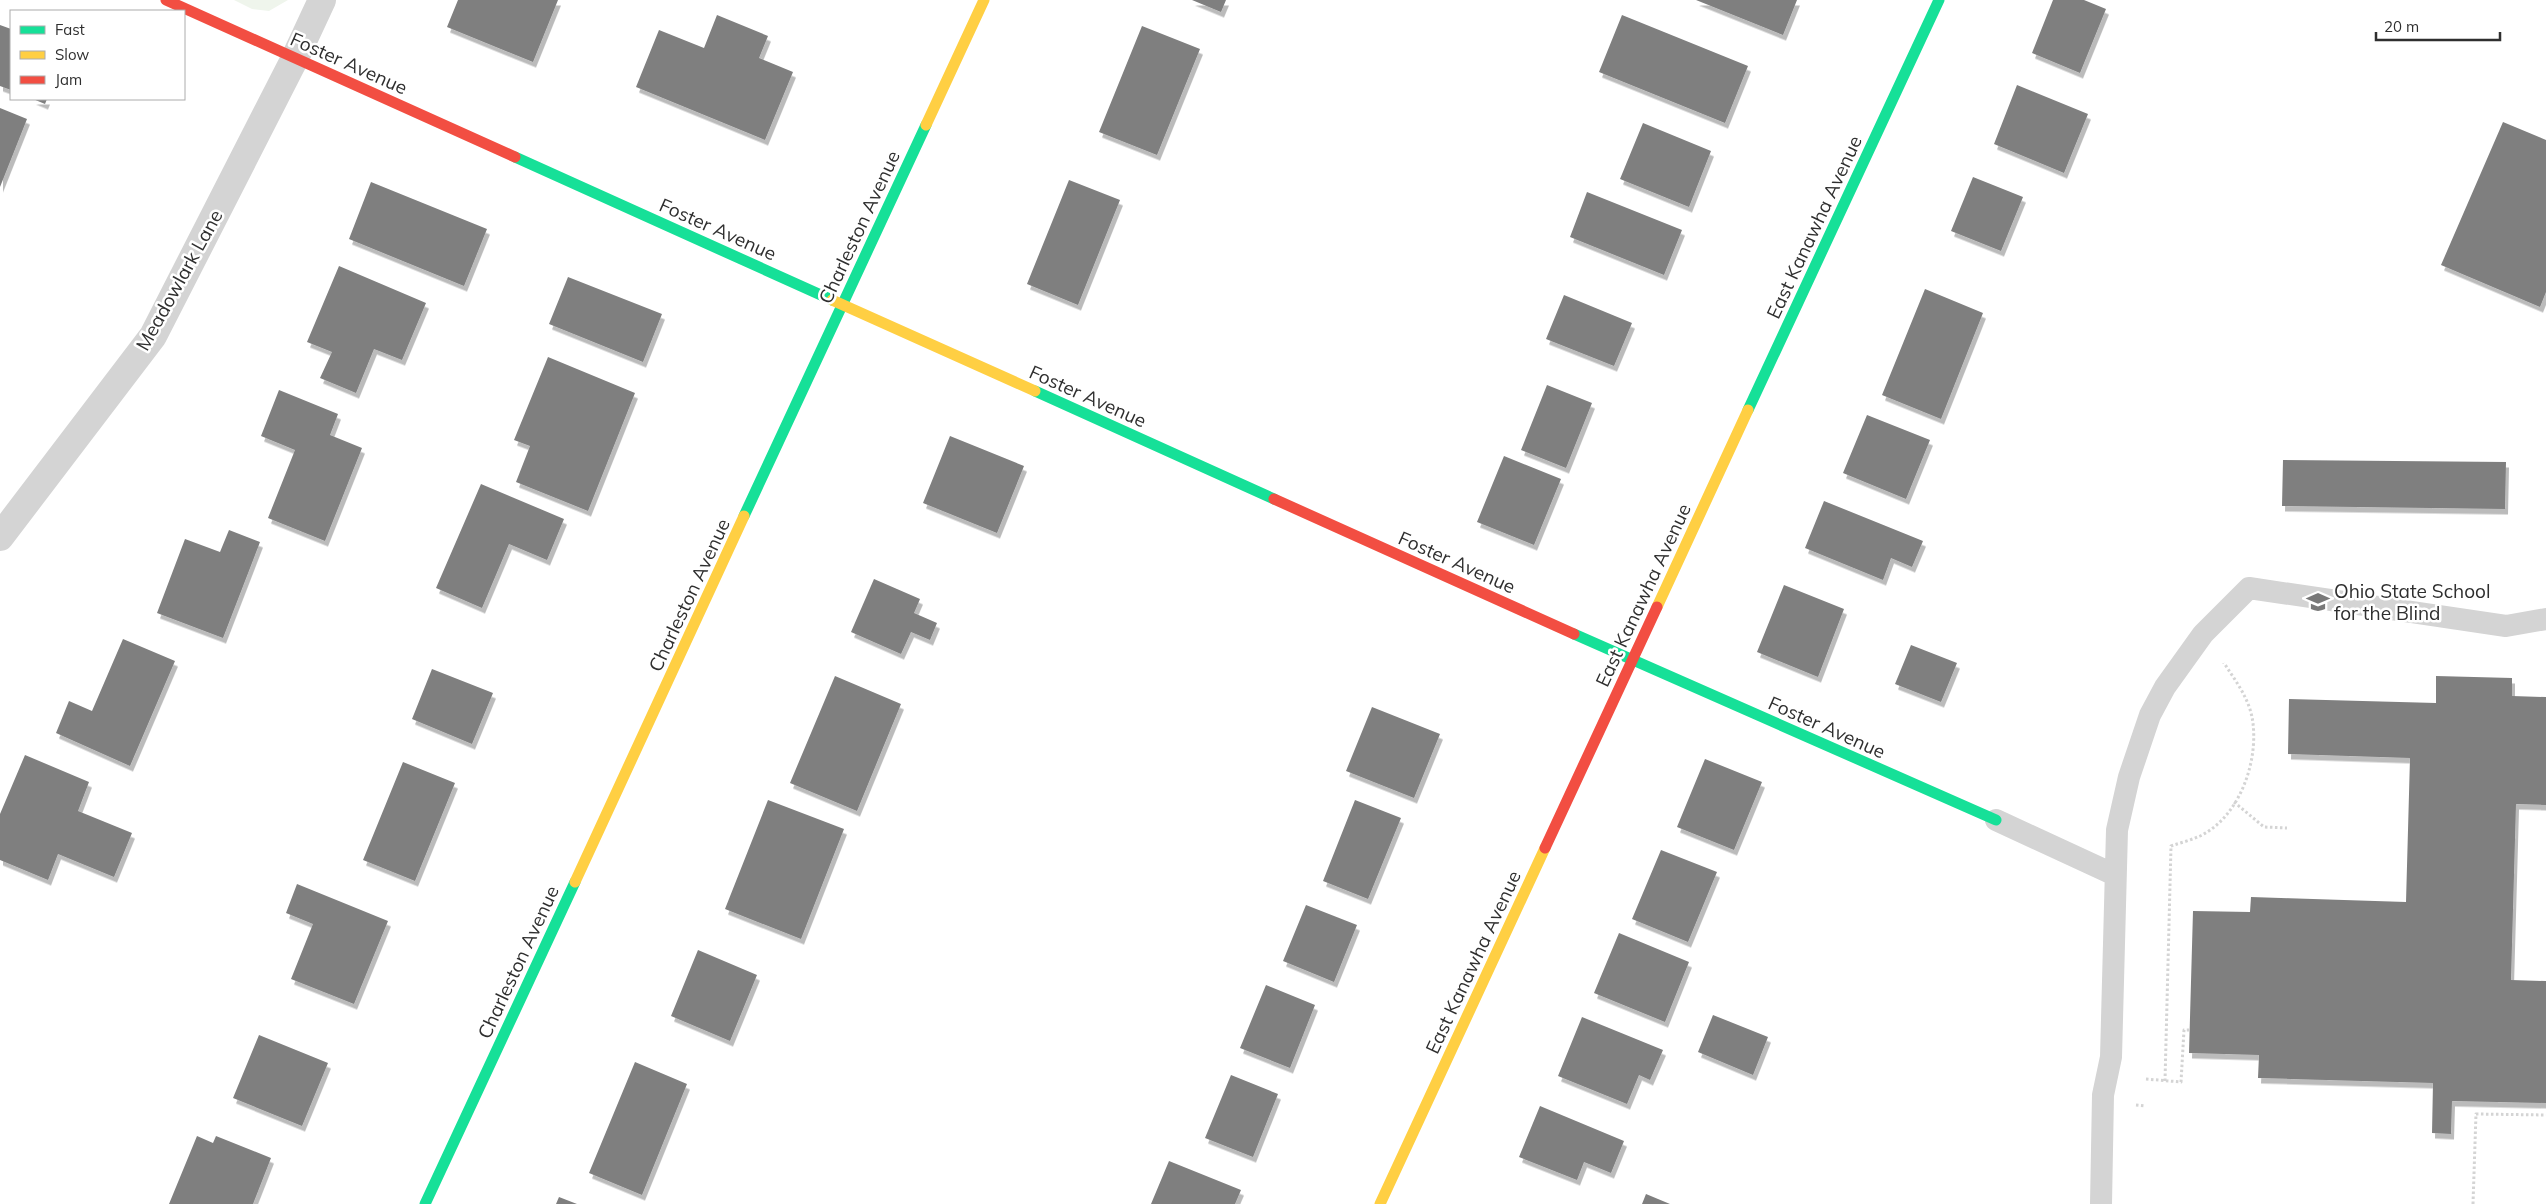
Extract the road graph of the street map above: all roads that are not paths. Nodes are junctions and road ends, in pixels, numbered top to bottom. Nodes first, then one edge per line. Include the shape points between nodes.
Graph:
1 (166, 0) edge
2 (322, 0) edge
3 (984, 0) edge
4 (1939, 0) edge
5 (295, 58) junction
6 (843, 304) junction
7 (0, 537) edge
8 (2546, 619) edge
9 (1632, 660) junction
10 (1996, 820) joint
11 (2116, 875) junction
12 (425, 1204) edge
13 (1380, 1204) edge
14 (2101, 1204) edge

1 - 5 street, Foster Avenue
2 - 5 street, Meadowlark Lane
3 - 6 street, Charleston Avenue
4 - 9 street, East Kanawha Avenue
5 - 6 street, Foster Avenue
5 - 7 street, Meadowlark Lane via 153,336
6 - 9 street, Foster Avenue
6 - 12 street, Charleston Avenue
8 - 11 lane via 2506,626 2249,588 2186,654 2150,715 2128,777 2117,830
9 - 10 street, Foster Avenue
9 - 13 street, East Kanawha Avenue
10 - 11 lane
11 - 14 lane via 2111,1057 2104,1095

